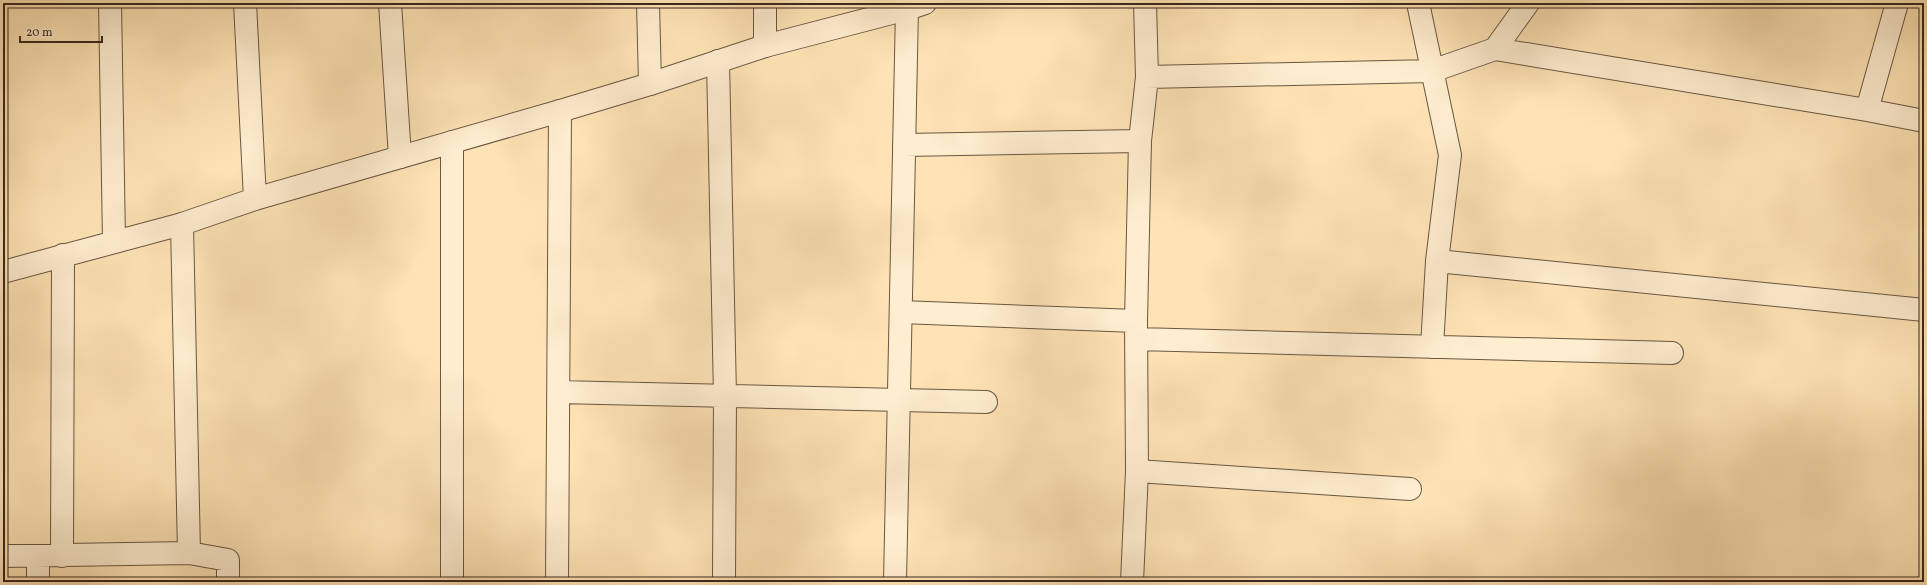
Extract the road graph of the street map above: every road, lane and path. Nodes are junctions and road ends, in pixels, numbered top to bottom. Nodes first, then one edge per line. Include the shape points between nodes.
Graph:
1 (110, 3) edge
2 (245, 3) edge
3 (390, 3) edge
4 (648, 3) edge
5 (765, 3) edge
6 (1145, 3) edge
7 (1418, 3) edge
8 (1528, 3) edge
9 (1897, 3) edge
10 (916, 6) edge
11 (765, 46) junction
12 (1495, 49) junction
13 (718, 61) junction
14 (1432, 71) junction
15 (1147, 77) junction
16 (650, 84) junction
17 (1867, 110) junction
18 (560, 111) junction
19 (1924, 122) edge
20 (1140, 141) junction
21 (452, 142) junction
22 (904, 145) junction
23 (400, 157) junction
24 (255, 199) junction
25 (182, 224) junction
26 (114, 241) junction
27 (63, 255) junction
28 (1437, 261) junction
29 (3, 272) edge
30 (1924, 310) edge
31 (901, 312) junction
32 (1137, 330) junction
33 (1432, 347) junction
34 (1672, 353) dead end
35 (559, 392) junction
36 (725, 396) junction
37 (899, 400) junction
38 (986, 402) dead end
39 (1137, 471) junction
40 (1410, 489) dead end
41 (189, 553) junction
42 (3, 556) edge
43 (38, 556) junction
44 (62, 556) junction
45 (38, 582) edge
46 (228, 582) edge
47 (452, 582) edge
48 (557, 582) edge
49 (724, 582) edge
50 (895, 582) edge
51 (1132, 582) edge

1 - 26 street
2 - 24 street
3 - 23 street
4 - 16 street
5 - 11 street
6 - 15 street
7 - 14 street
8 - 12 street
9 - 17 street
10 - 11 street
10 - 22 street
11 - 13 street
12 - 14 street
12 - 17 street
13 - 16 street
13 - 36 street
14 - 15 street
14 - 28 street via 1450,155
15 - 20 street
16 - 18 street
17 - 19 street
18 - 21 street
18 - 35 street
20 - 22 street
20 - 32 street
21 - 23 street
21 - 47 street
22 - 31 street
23 - 24 street
24 - 25 street
25 - 26 street
25 - 41 street
26 - 27 street
27 - 29 street
27 - 44 street
28 - 30 street
28 - 33 street
31 - 32 street
31 - 37 street
32 - 33 street
32 - 39 street
33 - 34 street
35 - 36 street
35 - 48 street
36 - 37 street
36 - 49 street
37 - 38 street
37 - 50 street
39 - 40 street
39 - 51 street
41 - 44 street
41 - 46 street via 228,560
42 - 43 street
43 - 44 street
43 - 45 street

